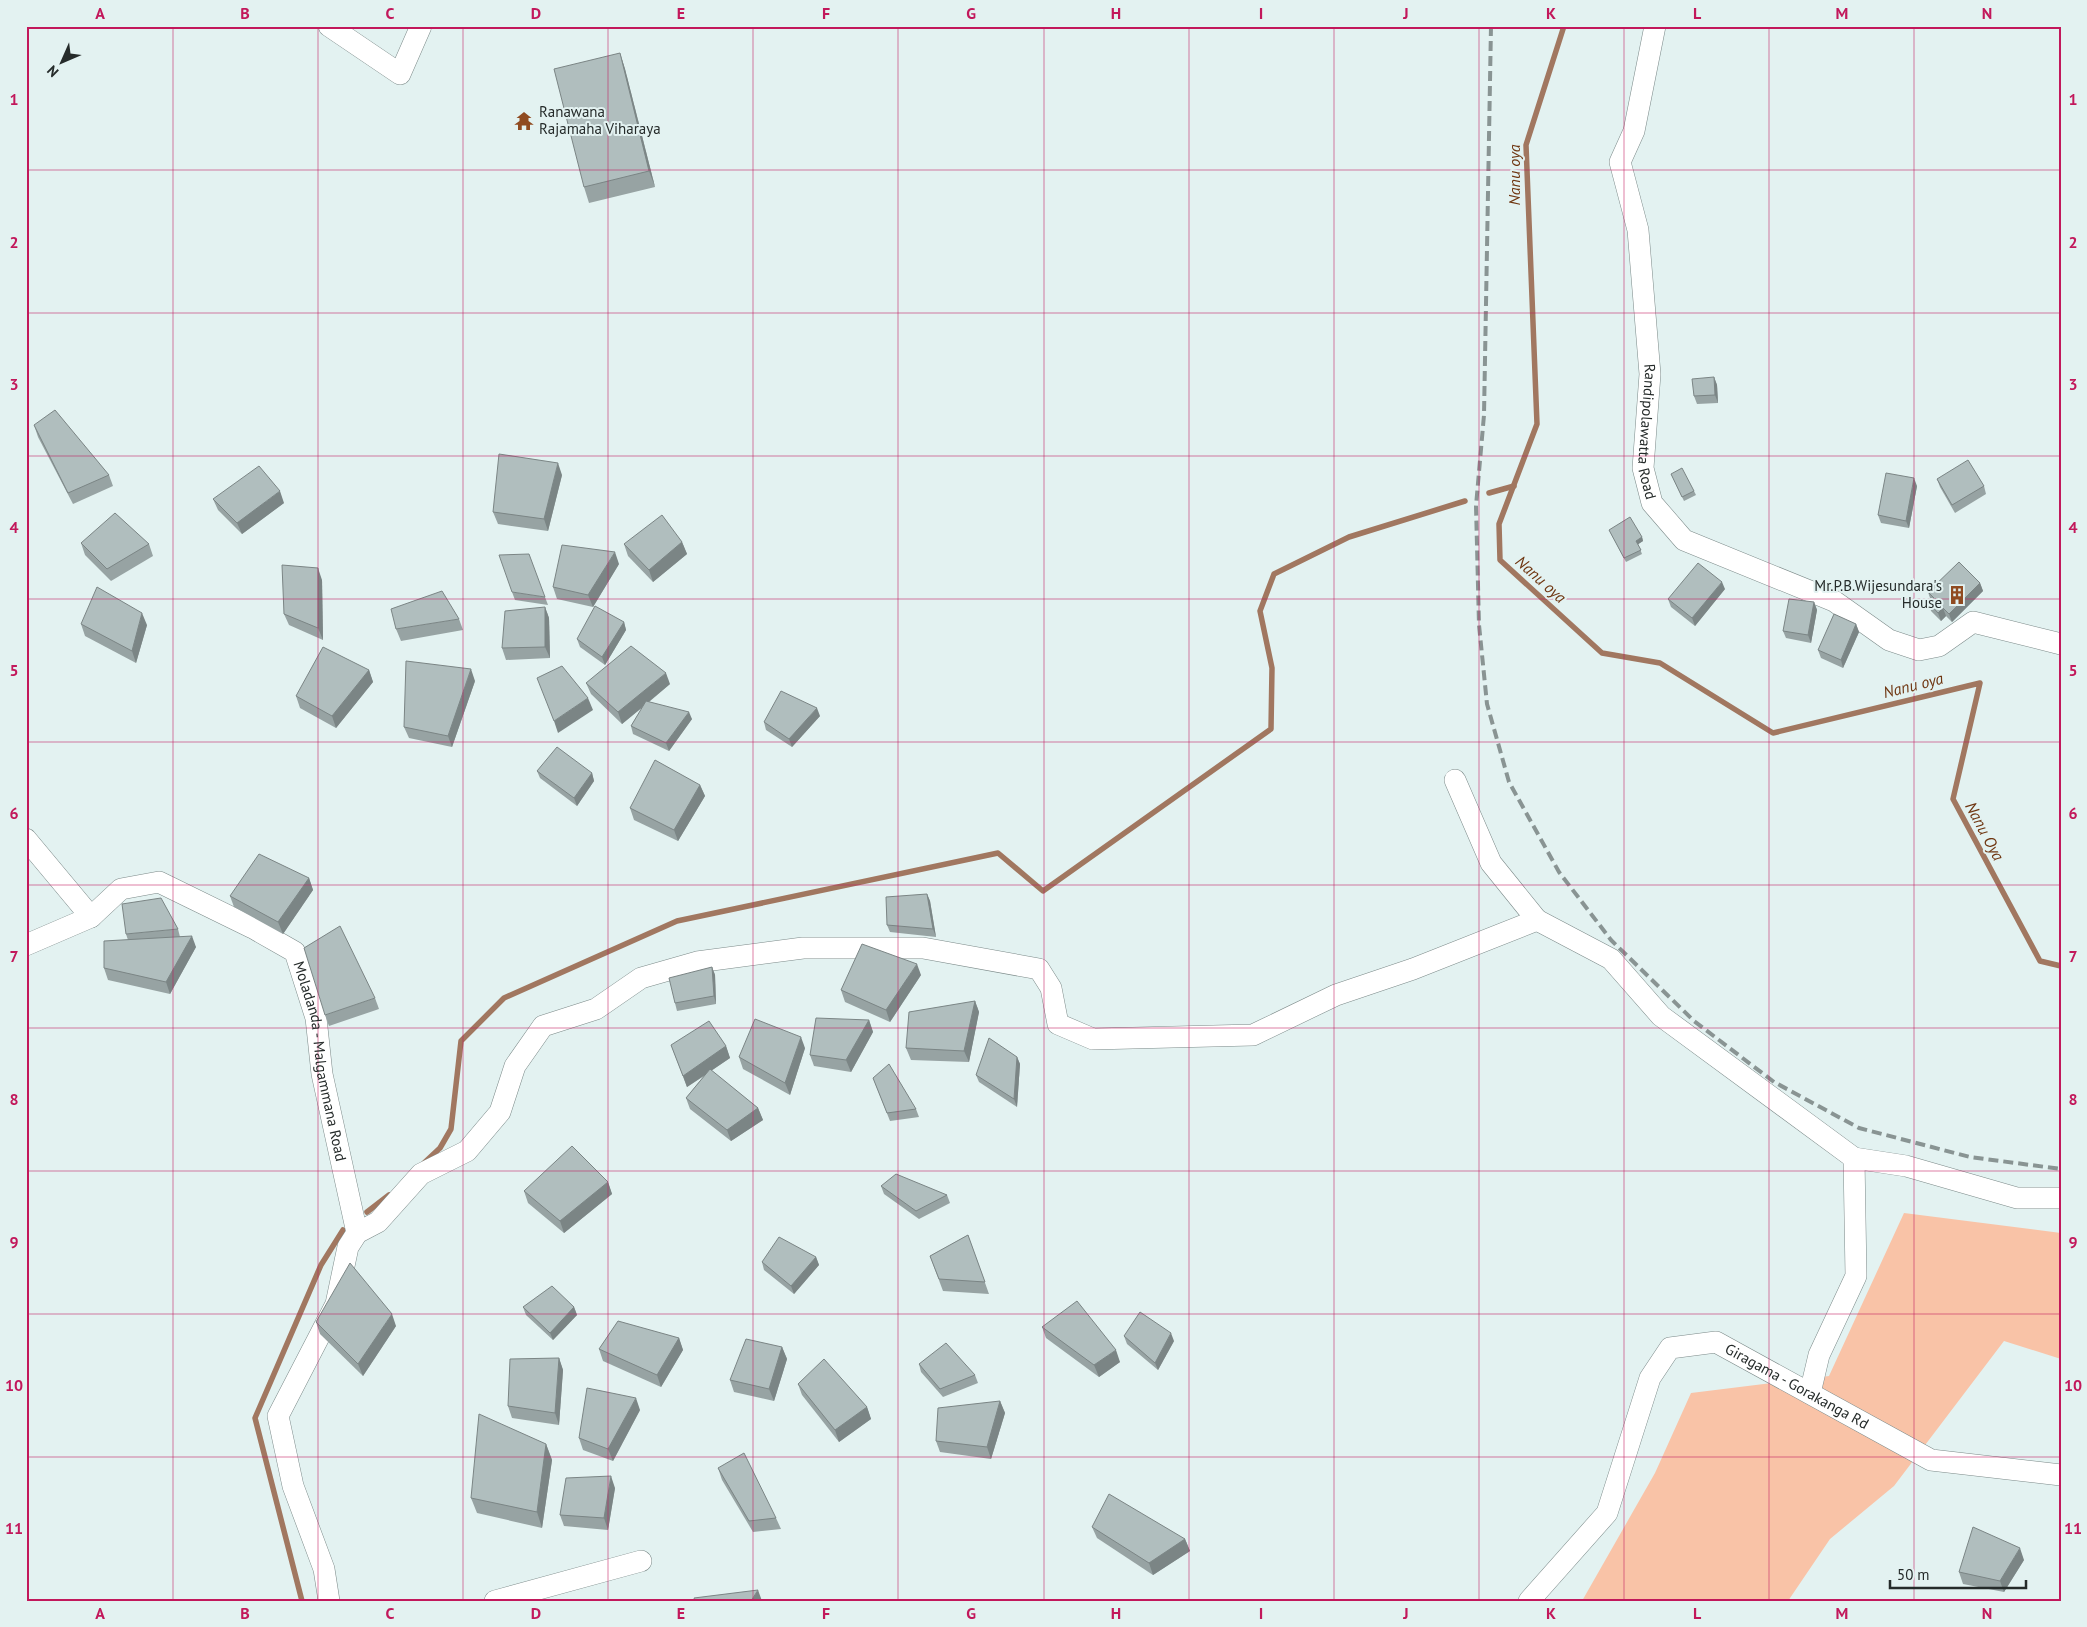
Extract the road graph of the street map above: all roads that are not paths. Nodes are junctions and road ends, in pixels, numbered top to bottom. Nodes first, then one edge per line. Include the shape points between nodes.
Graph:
1 (329, 26) edge
2 (421, 26) edge
3 (1655, 26) edge
4 (2061, 644) edge
5 (1456, 780) dead end
6 (26, 839) edge
7 (91, 916) junction
8 (1537, 920) junction
9 (26, 945) edge
10 (1854, 1158) junction
11 (2061, 1198) edge
12 (357, 1233) junction
13 (1810, 1394) junction
14 (2061, 1475) edge
15 (641, 1561) dead end
16 (328, 1601) edge
17 (495, 1601) edge
18 (1529, 1601) edge

1 - 2 street via 400,74
3 - 4 street, Randipolawatta Road via 1634,131 1620,162 1638,230 1650,374 1643,468 1652,503 1684,540 1834,601 1889,640 1919,650 1938,646 1973,622
5 - 8 street via 1491,863
6 - 7 street
7 - 9 street, Moladanda - Malgammana Road
7 - 12 street, Moladanda - Malgammana Road via 121,889 159,882 295,952 316,1018 322,1074
8 - 10 street via 1611,959 1661,1016
8 - 12 street via 1336,995 1253,1035 1093,1039 1058,1024 1051,988 1039,969 924,948 803,948 697,962 641,978 596,1009 544,1026 515,1066 500,1112 467,1151 421,1174 378,1222
10 - 11 street via 1906,1166 2017,1198
10 - 13 street via 1856,1276 1819,1356
12 - 16 street via 348,1247 336,1304 278,1416 293,1486 324,1569
13 - 14 street, Giragama - Gorakanga Rd via 1931,1460
13 - 18 street, Giragama - Gorakanga Rd via 1716,1342 1670,1348 1650,1378 1607,1513
15 - 17 street

